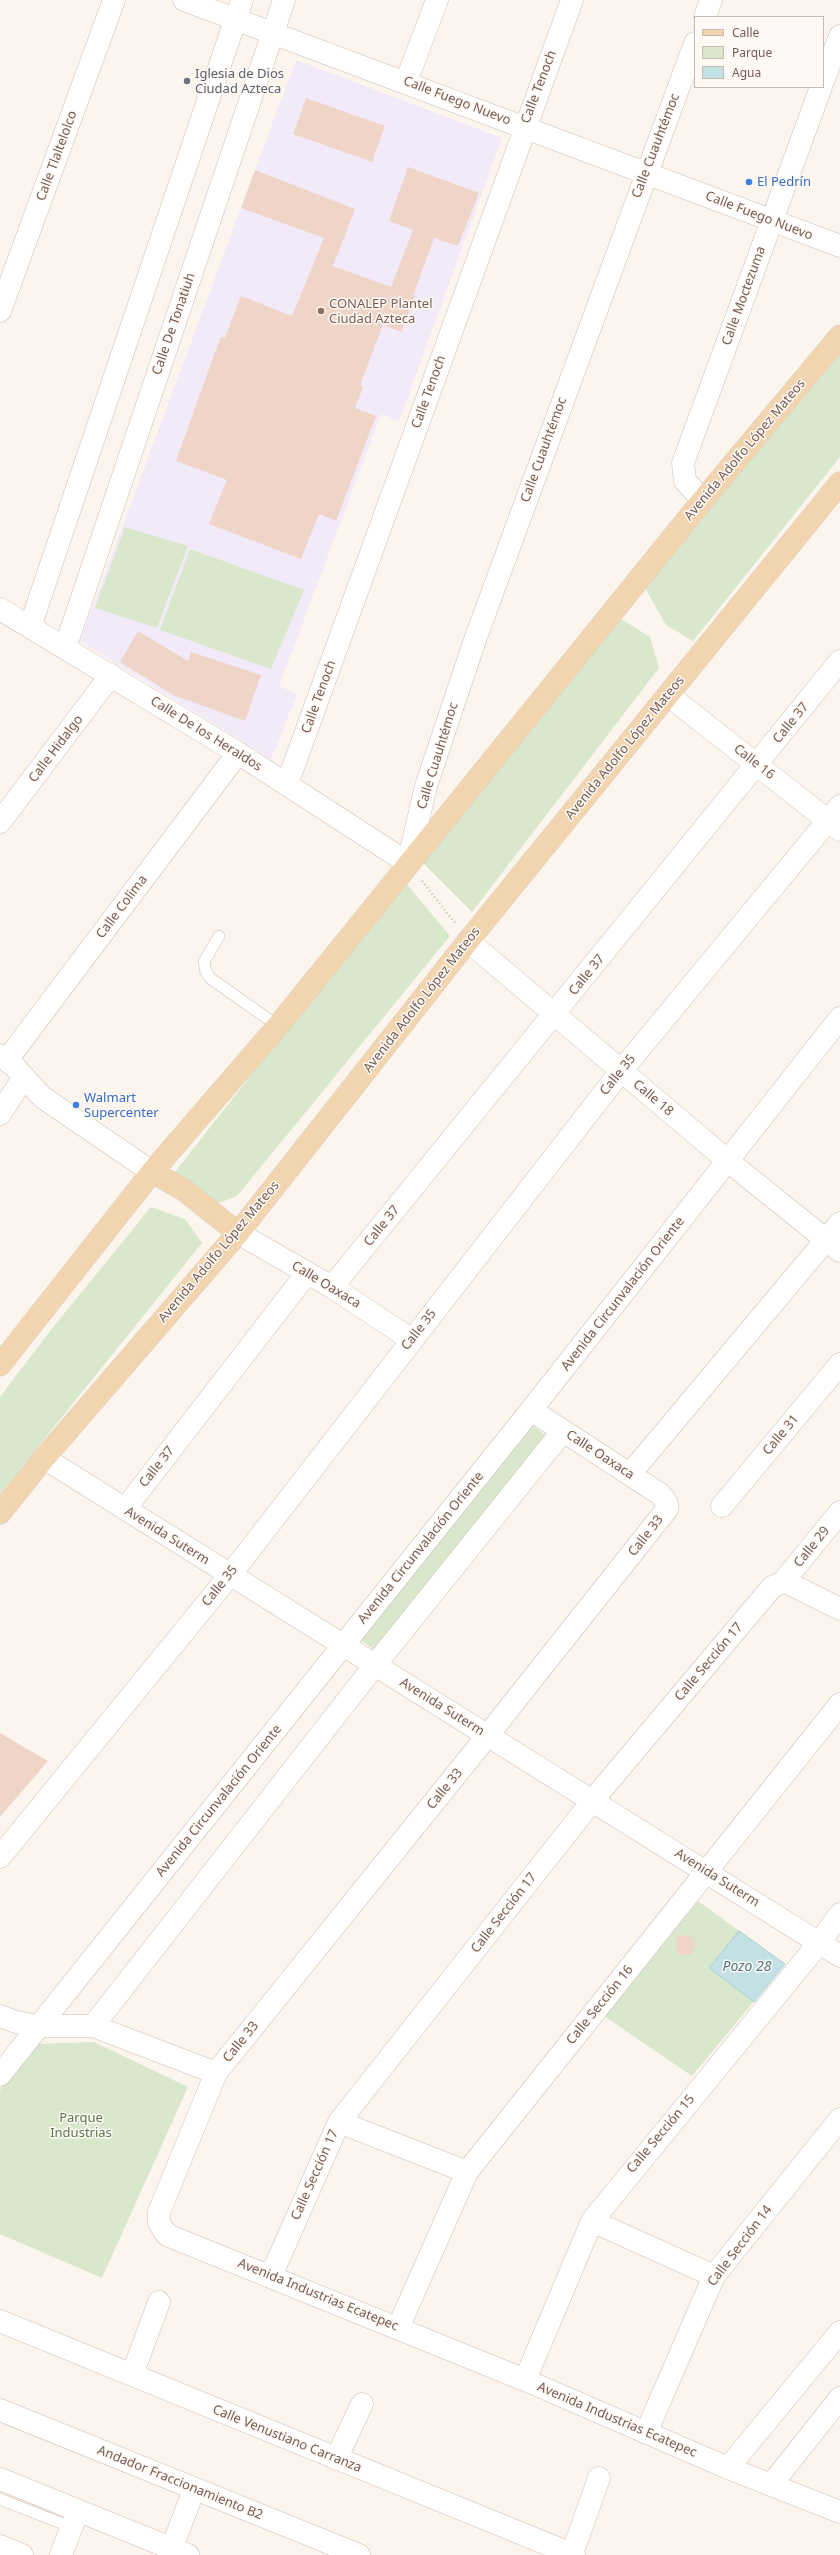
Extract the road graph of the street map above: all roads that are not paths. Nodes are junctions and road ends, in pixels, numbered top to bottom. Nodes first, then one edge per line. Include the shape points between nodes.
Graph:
1 (114, 0) edge
2 (184, 0) edge
3 (284, 0) edge
4 (437, 0) edge
5 (572, 0) edge
6 (711, 0) edge
7 (239, 9) edge
8 (705, 16) edge
9 (272, 32) junction
10 (840, 36) edge
11 (694, 46) edge
12 (824, 79) edge
13 (406, 82) junction
14 (821, 88) edge
15 (524, 126) junction
16 (646, 172) junction
17 (771, 222) junction
18 (840, 246) edge
19 (0, 311) edge
20 (840, 336) edge
21 (840, 483) edge
22 (703, 500) junction
23 (0, 609) edge
24 (30, 627) junction
25 (65, 648) junction
26 (840, 661) edge
27 (111, 676) junction
28 (668, 695) junction
29 (238, 753) junction
30 (758, 765) junction
31 (287, 784) junction
32 (836, 819) edge
33 (0, 822) edge
34 (408, 863) junction
35 (219, 936) dead end
36 (468, 941) junction
37 (555, 1015) junction
38 (840, 1018) edge
39 (278, 1026) junction
40 (3, 1057) edge
41 (621, 1071) junction
42 (24, 1077) junction
43 (0, 1114) edge
44 (728, 1161) junction
45 (152, 1172) junction
46 (840, 1223) edge
47 (238, 1233) junction
48 (833, 1245) edge
49 (307, 1273) junction
50 (332, 1288) junction
51 (412, 1340) junction
52 (0, 1364) edge
53 (840, 1364) edge
54 (531, 1410) junction
55 (563, 1431) junction
56 (44, 1458) junction
57 (630, 1474) junction
58 (667, 1503) joint
59 (722, 1506) dead end
60 (124, 1509) junction
61 (840, 1512) edge
62 (0, 1513) edge
63 (230, 1575) junction
64 (783, 1582) junction
65 (840, 1609) edge
66 (344, 1645) junction
67 (375, 1665) junction
68 (840, 1704) edge
69 (488, 1735) junction
70 (593, 1800) junction
71 (0, 1857) edge
72 (708, 1872) junction
73 (840, 1914) edge
74 (819, 1943) junction
75 (840, 1956) edge
76 (0, 2016) edge
77 (38, 2026) junction
78 (93, 2026) junction
79 (216, 2073) junction
80 (0, 2075) edge
81 (840, 2119) edge
82 (339, 2122) junction
83 (467, 2172) junction
84 (592, 2221) junction
85 (271, 2276) junction
86 (714, 2276) junction
87 (159, 2302) dead end
88 (0, 2321) edge
89 (398, 2328) junction
90 (840, 2332) edge
91 (132, 2375) junction
92 (525, 2380) junction
93 (840, 2398) edge
94 (362, 2404) dead end
95 (0, 2410) edge
96 (646, 2433) junction
97 (336, 2459) junction
98 (728, 2468) junction
99 (599, 2478) dead end
100 (0, 2479) edge
101 (771, 2485) junction
102 (194, 2489) junction
103 (0, 2499) edge
104 (840, 2512) edge
105 (74, 2519) junction
106 (0, 2546) edge
107 (180, 2552) edge
108 (573, 2554) edge
109 (22, 2555) edge
110 (61, 2555) edge
111 (359, 2555) edge

1 - 19 street, Calle Tlaltelolco
2 - 7 street, Calle Fuego Nuevo
3 - 9 street, Calle De Tonatiuh
4 - 13 street
5 - 15 street, Calle Tenoch
6 - 8 street
7 - 9 street, Calle Fuego Nuevo
7 - 24 street
9 - 13 street, Calle Fuego Nuevo
9 - 25 street, Calle De Tonatiuh
10 - 12 street
11 - 16 street, Calle Cuauhtémoc
13 - 15 street, Calle Fuego Nuevo
14 - 17 street, Calle Moctezuma
15 - 16 street, Calle Fuego Nuevo
15 - 31 street, Calle Tenoch
16 - 17 street, Calle Fuego Nuevo
16 - 34 street, Calle Cuauhtémoc via 476,637 426,786
17 - 18 street, Calle Fuego Nuevo
17 - 22 street, Calle Moctezuma via 683,463 685,481
20 - 22 main road, Avenida Adolfo López Mateos
21 - 28 main road, Avenida Adolfo López Mateos
22 - 34 main road, Avenida Adolfo López Mateos
23 - 24 street, Calle De los Heraldos
24 - 25 street, Calle De los Heraldos
25 - 27 street, Calle De los Heraldos
26 - 30 street, Calle 37
27 - 29 street, Calle De los Heraldos
27 - 33 street, Calle Hidalgo
28 - 30 street, Calle 16
28 - 36 main road, Avenida Adolfo López Mateos
29 - 31 street, Calle De los Heraldos
29 - 40 street, Calle Colima
30 - 32 street, Calle 16
30 - 37 street, Calle 37
31 - 34 street, Calle De los Heraldos
32 - 41 street, Calle 35
34 - 39 main road, Avenida Adolfo López Mateos
35 - 39 lane via 204,962 206,972
36 - 37 street, Calle 18
36 - 47 main road, Avenida Adolfo López Mateos
37 - 41 street, Calle 18
37 - 50 street, Calle 37
38 - 44 street, Avenida Circunvalación Oriente
39 - 45 main road, Avenida Adolfo López Mateos
40 - 42 street
41 - 44 street, Calle 18
41 - 51 street, Calle 35
42 - 43 street
42 - 45 street via 42,1097
44 - 48 street, Calle 18
44 - 54 street, Avenida Circunvalación Oriente
45 - 47 main road via 184,1190
45 - 52 main road, Avenida Adolfo López Mateos
46 - 48 street
47 - 49 street, Calle Oaxaca
47 - 56 main road, Avenida Adolfo López Mateos
48 - 57 street
49 - 50 street, Calle Oaxaca
49 - 60 street, Calle 37
50 - 51 street, Calle Oaxaca
51 - 63 street, Calle 35
53 - 59 street, Calle 31
54 - 55 street, Calle Oaxaca
54 - 66 street, Avenida Circunvalación Oriente
55 - 57 street, Calle Oaxaca
55 - 67 street
56 - 60 street, Avenida Suterm
56 - 62 main road, Avenida Adolfo López Mateos
57 - 58 street, Calle Oaxaca via 660,1494
58 - 69 street, Calle 33 via 664,1514
60 - 63 street, Avenida Suterm
61 - 64 street, Calle 29
63 - 66 street, Avenida Suterm
63 - 71 street, Calle 35
64 - 65 street via 797,1586
64 - 70 street, Calle Sección 17 via 772,1587
66 - 67 street, Avenida Suterm
66 - 77 street, Avenida Circunvalación Oriente
67 - 69 street, Avenida Suterm
67 - 78 street
68 - 72 street, Calle Sección 16
69 - 70 street, Avenida Suterm
69 - 79 street, Calle 33
70 - 72 street, Avenida Suterm
70 - 82 street, Calle Sección 17
72 - 74 street, Avenida Suterm
72 - 83 street, Calle Sección 16
73 - 74 street, Calle Sección 15
74 - 75 street, Avenida Suterm
74 - 84 street, Calle Sección 15
76 - 77 street
77 - 78 street
77 - 80 street, Avenida Circunvalación Oriente
78 - 79 street
79 - 85 street, Avenida Industrias Ecatepec via 159,2212 158,2223 167,2235
81 - 86 street, Calle Sección 14
82 - 83 street
82 - 85 street, Calle Sección 17
83 - 89 street, Calle Sección 16
84 - 86 street
84 - 92 street, Calle Sección 15
85 - 89 street, Avenida Industrias Ecatepec
86 - 96 street, Calle Sección 14
87 - 91 street
88 - 91 street, Calle Venustiano Carranza
89 - 92 street, Avenida Industrias Ecatepec
90 - 98 street
91 - 97 street, Calle Venustiano Carranza
92 - 96 street, Avenida Industrias Ecatepec
93 - 101 street
94 - 97 street
95 - 102 street, Andador Fraccionamiento B2
96 - 98 street, Avenida Industrias Ecatepec
97 - 108 street, Calle Venustiano Carranza
98 - 101 street, Avenida Industrias Ecatepec
99 - 108 street
100 - 105 street
101 - 104 street, Avenida Industrias Ecatepec
102 - 107 street
102 - 111 street, Andador Fraccionamiento B2
103 - 105 lane
105 - 107 street
105 - 110 street
106 - 109 street

